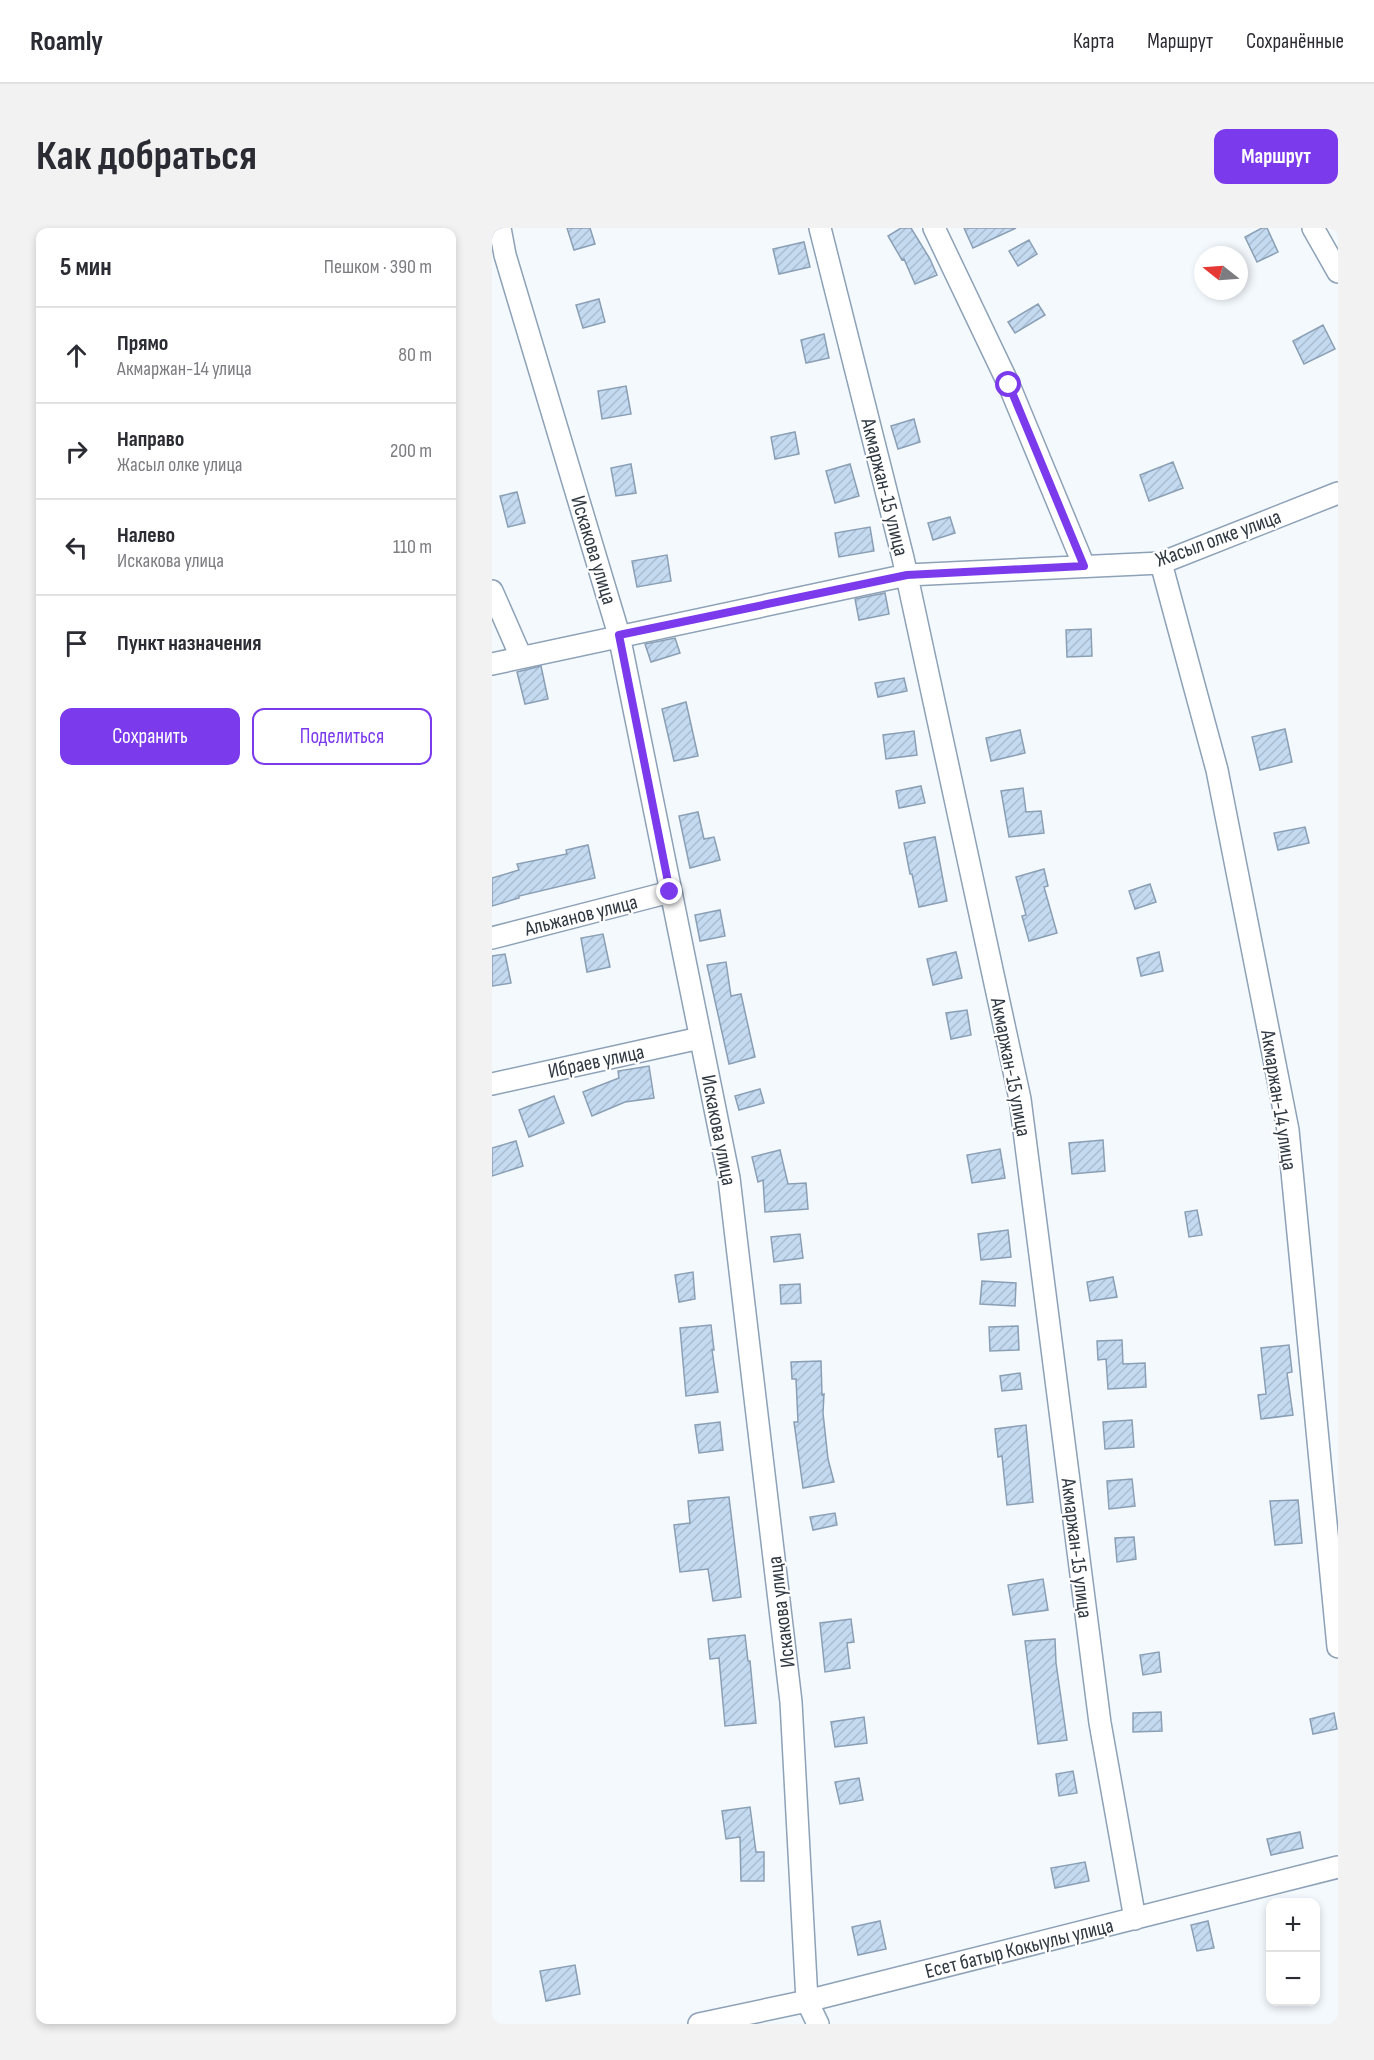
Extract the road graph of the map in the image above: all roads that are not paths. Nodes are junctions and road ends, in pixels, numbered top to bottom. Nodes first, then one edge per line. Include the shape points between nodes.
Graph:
1 (500, 228) edge
2 (820, 228) edge
3 (933, 228) edge
4 (1313, 228) edge
5 (499, 258) edge
6 (1338, 272) edge
7 (1338, 493) edge
8 (1161, 562) junction
9 (1084, 566) junction
10 (907, 575) junction
11 (492, 591) edge
12 (619, 635) junction
13 (521, 657) junction
14 (492, 664) edge
15 (670, 892) junction
16 (492, 938) edge
17 (700, 1038) junction
18 (492, 1084) edge
19 (1338, 1647) edge
20 (1338, 1867) edge
21 (1135, 1918) junction
22 (807, 2001) junction
23 (699, 2024) edge
24 (818, 2024) edge

1 - 5 street, Искакова улица
2 - 10 street, Акмаржан-15 улица
3 - 9 street via 1009,385
4 - 6 street
5 - 12 street, Искакова улица
7 - 8 street, Жасыл олке улица
8 - 9 street, Жасыл олке улица
8 - 19 street, Акмаржан-14 улица via 1217,770 1288,1130
9 - 10 street, Жасыл олке улица
10 - 12 street, Жасыл олке улица
10 - 21 street, Акмаржан-15 улица via 1020,1099 1100,1723
11 - 13 street
12 - 13 street, Жасыл олке улица
12 - 15 street, Искакова улица
13 - 14 street, Жасыл олке улица
15 - 16 street, Альжанов улица
15 - 17 street, Искакова улица
17 - 18 street, Ибраев улица
17 - 22 street, Искакова улица via 729,1178 791,1702
20 - 21 street, Есет батыр Кокыулы улица
21 - 22 street, Есет батыр Кокыулы улица
22 - 23 street, Есет батыр Кокыулы улица
22 - 24 street, Искакова улица

